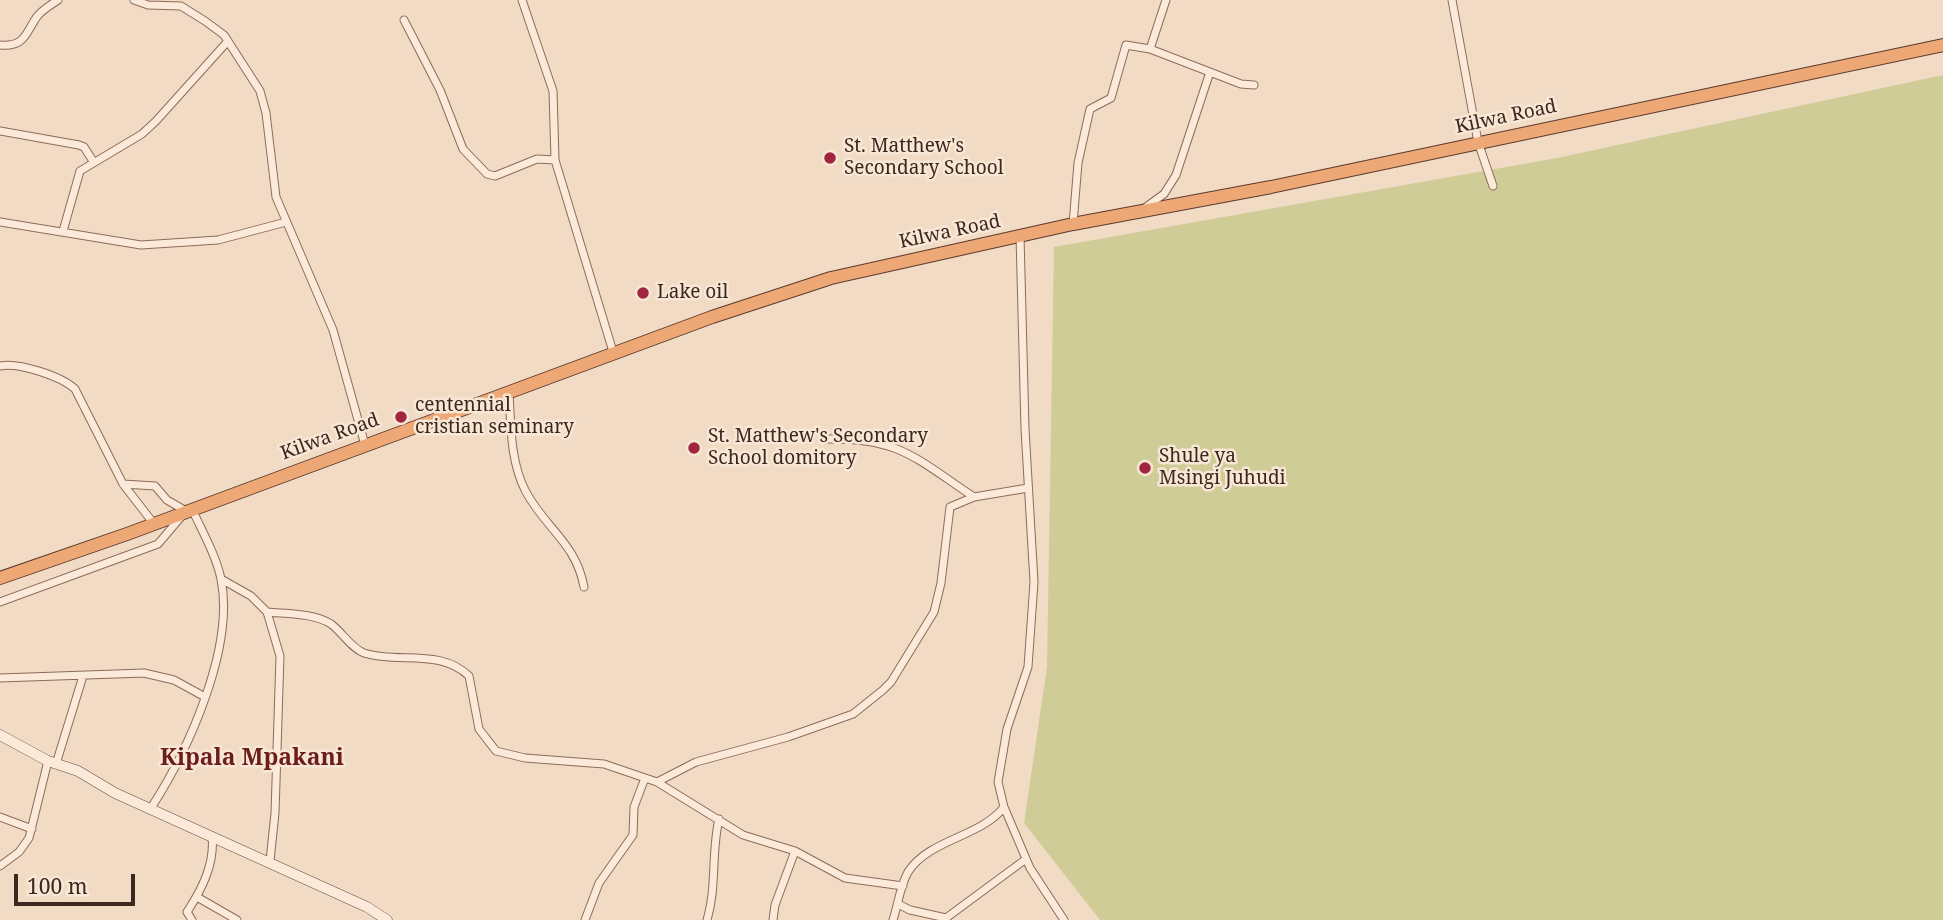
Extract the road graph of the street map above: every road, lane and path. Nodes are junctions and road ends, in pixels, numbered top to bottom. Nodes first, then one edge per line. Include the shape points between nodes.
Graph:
1 (58, 0) edge
2 (134, 0) edge
3 (522, 0) edge
4 (1166, 0) edge
5 (1452, 0) edge
6 (404, 20) dead end
7 (228, 41) junction
8 (1943, 45) edge
9 (0, 46) edge
10 (1150, 49) junction
11 (1210, 72) junction
12 (1254, 85) dead end
13 (0, 131) edge
14 (1478, 142) junction
15 (555, 160) junction
16 (93, 161) junction
17 (1493, 186) dead end
18 (1137, 214) junction
19 (0, 222) edge
20 (286, 222) junction
21 (1073, 224) junction
22 (63, 231) junction
23 (1020, 236) junction
24 (614, 355) junction
25 (0, 366) edge
26 (508, 391) junction
27 (824, 439) dead end
28 (365, 444) junction
29 (123, 484) junction
30 (1028, 488) junction
31 (974, 497) junction
32 (188, 510) junction
33 (154, 524) junction
34 (0, 578) edge
35 (221, 579) junction
36 (584, 587) dead end
37 (0, 601) edge
38 (267, 612) junction
39 (83, 676) junction
40 (0, 678) edge
41 (205, 697) junction
42 (0, 735) edge
43 (52, 762) junction
44 (645, 778) junction
45 (657, 782) junction
46 (1004, 807) junction
47 (151, 808) junction
48 (0, 817) edge
49 (719, 819) junction
50 (32, 829) junction
51 (212, 836) junction
52 (795, 850) junction
53 (1027, 859) junction
54 (270, 861) junction
55 (0, 866) edge
56 (903, 886) junction
57 (197, 897) junction
58 (898, 904) junction
59 (192, 920) edge
60 (237, 920) edge
61 (387, 920) edge
62 (585, 920) edge
63 (707, 920) edge
64 (773, 920) edge
65 (893, 920) edge
66 (1064, 920) edge

1 - 9 street via 40,13 25,40
2 - 7 street via 189,9
3 - 15 street via 553,90
4 - 10 street
5 - 14 street
6 - 15 street via 440,90 463,149 478,166 495,176 537,159
7 - 16 street via 142,134
7 - 20 street via 260,91 276,197
8 - 14 highway, Kilwa Road
10 - 11 street
10 - 21 street via 1124,47 1111,98 1089,112 1077,163
11 - 12 street
11 - 18 street via 1172,183
13 - 16 street via 79,145
14 - 17 street
14 - 18 highway, Kilwa Road
15 - 24 street
16 - 22 street via 76,177
18 - 21 highway, Kilwa Road
19 - 22 street
20 - 22 street via 190,244 127,244
20 - 28 street via 332,330
21 - 23 highway, Kilwa Road
23 - 24 highway, Kilwa Road via 831,278
23 - 30 street
24 - 26 highway, Kilwa Road
25 - 29 street via 21,365 75,389
26 - 28 highway, Kilwa Road
26 - 36 street via 519,473 536,506 578,560
27 - 31 street via 859,438 896,446
28 - 32 highway, Kilwa Road
29 - 32 street via 155,486 167,500
29 - 33 street
30 - 31 street
30 - 46 street via 1032,627 1026,677 1001,756 998,782
31 - 45 street via 950,507 934,612 891,682 872,700 853,714 696,762
32 - 33 highway, Kilwa Road
32 - 35 street
32 - 37 street via 158,544
33 - 34 highway, Kilwa Road
35 - 38 street via 251,596
35 - 41 street via 223,631
38 - 44 street via 323,620 361,652 438,659 459,668 469,676 479,729 496,751 525,758 592,761
38 - 54 street via 281,665
39 - 40 street
39 - 41 street via 144,673 174,680
39 - 43 street
41 - 47 street
42 - 43 main road
43 - 47 main road
43 - 50 street
44 - 45 street
44 - 62 street via 634,807 633,835 599,883
45 - 49 street
46 - 53 street
46 - 56 street via 987,824 948,841 914,866
47 - 51 main road
48 - 50 street
49 - 52 street via 743,835
49 - 63 street via 714,892
50 - 55 street via 19,852
51 - 54 main road
51 - 57 street via 214,853
52 - 56 street via 845,878
52 - 64 street
53 - 58 street via 943,919
53 - 66 street
54 - 61 main road
56 - 58 street
57 - 59 street via 187,912
57 - 60 street
58 - 65 street

